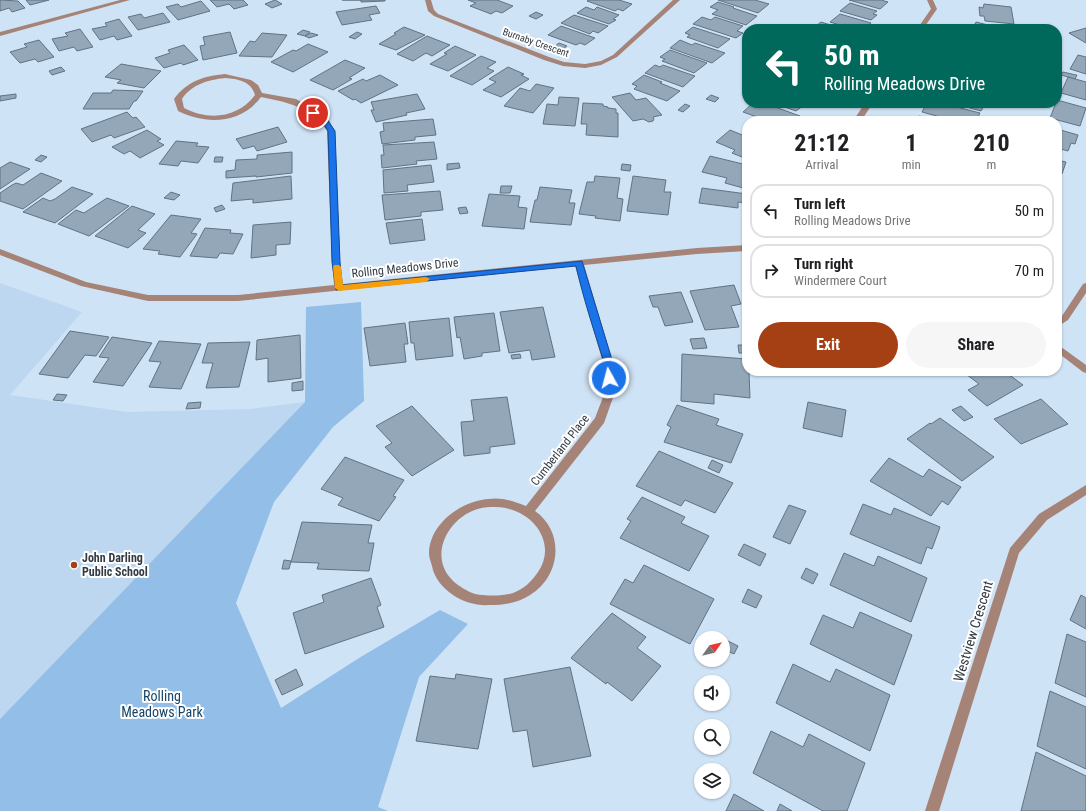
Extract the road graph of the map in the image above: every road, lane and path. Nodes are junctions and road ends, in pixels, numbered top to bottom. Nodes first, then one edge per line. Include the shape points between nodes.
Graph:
1 (127, 0) edge
2 (428, 0) edge
3 (677, 0) edge
4 (930, 0) edge
5 (924, 24) edge
6 (0, 34) edge
7 (259, 95) junction
8 (742, 248) edge
9 (0, 252) edge
10 (579, 263) junction
11 (1086, 286) edge
12 (339, 288) junction
13 (1062, 320) edge
14 (1062, 351) edge
15 (1086, 370) edge
16 (1086, 489) edge
17 (528, 512) junction
18 (932, 811) edge

1 - 6 street
2 - 3 street, Burnaby Crescent via 431,11 436,15 541,56 564,64 581,66 606,62 615,56
4 - 5 street via 934,9
7 - 7 street via 256,86 249,80 225,76 192,85 182,92 178,100 180,109 188,114 200,118 214,118 236,114 248,108
7 - 12 street via 293,102 324,119 331,131
8 - 10 street, Rolling Meadows Drive
9 - 12 street, Rolling Meadows Drive via 84,284 148,298 238,298
10 - 12 street, Rolling Meadows Drive
10 - 17 street, Cumberland Place via 608,363 610,392 600,420
11 - 13 street
14 - 15 street
16 - 18 street, Westview Crescent via 1043,516 1014,551
17 - 17 street via 511,505 488,503 469,507 453,517 441,530 435,547 434,560 446,583 461,595 491,602 515,598 533,587 546,573 552,546 547,531 536,517

